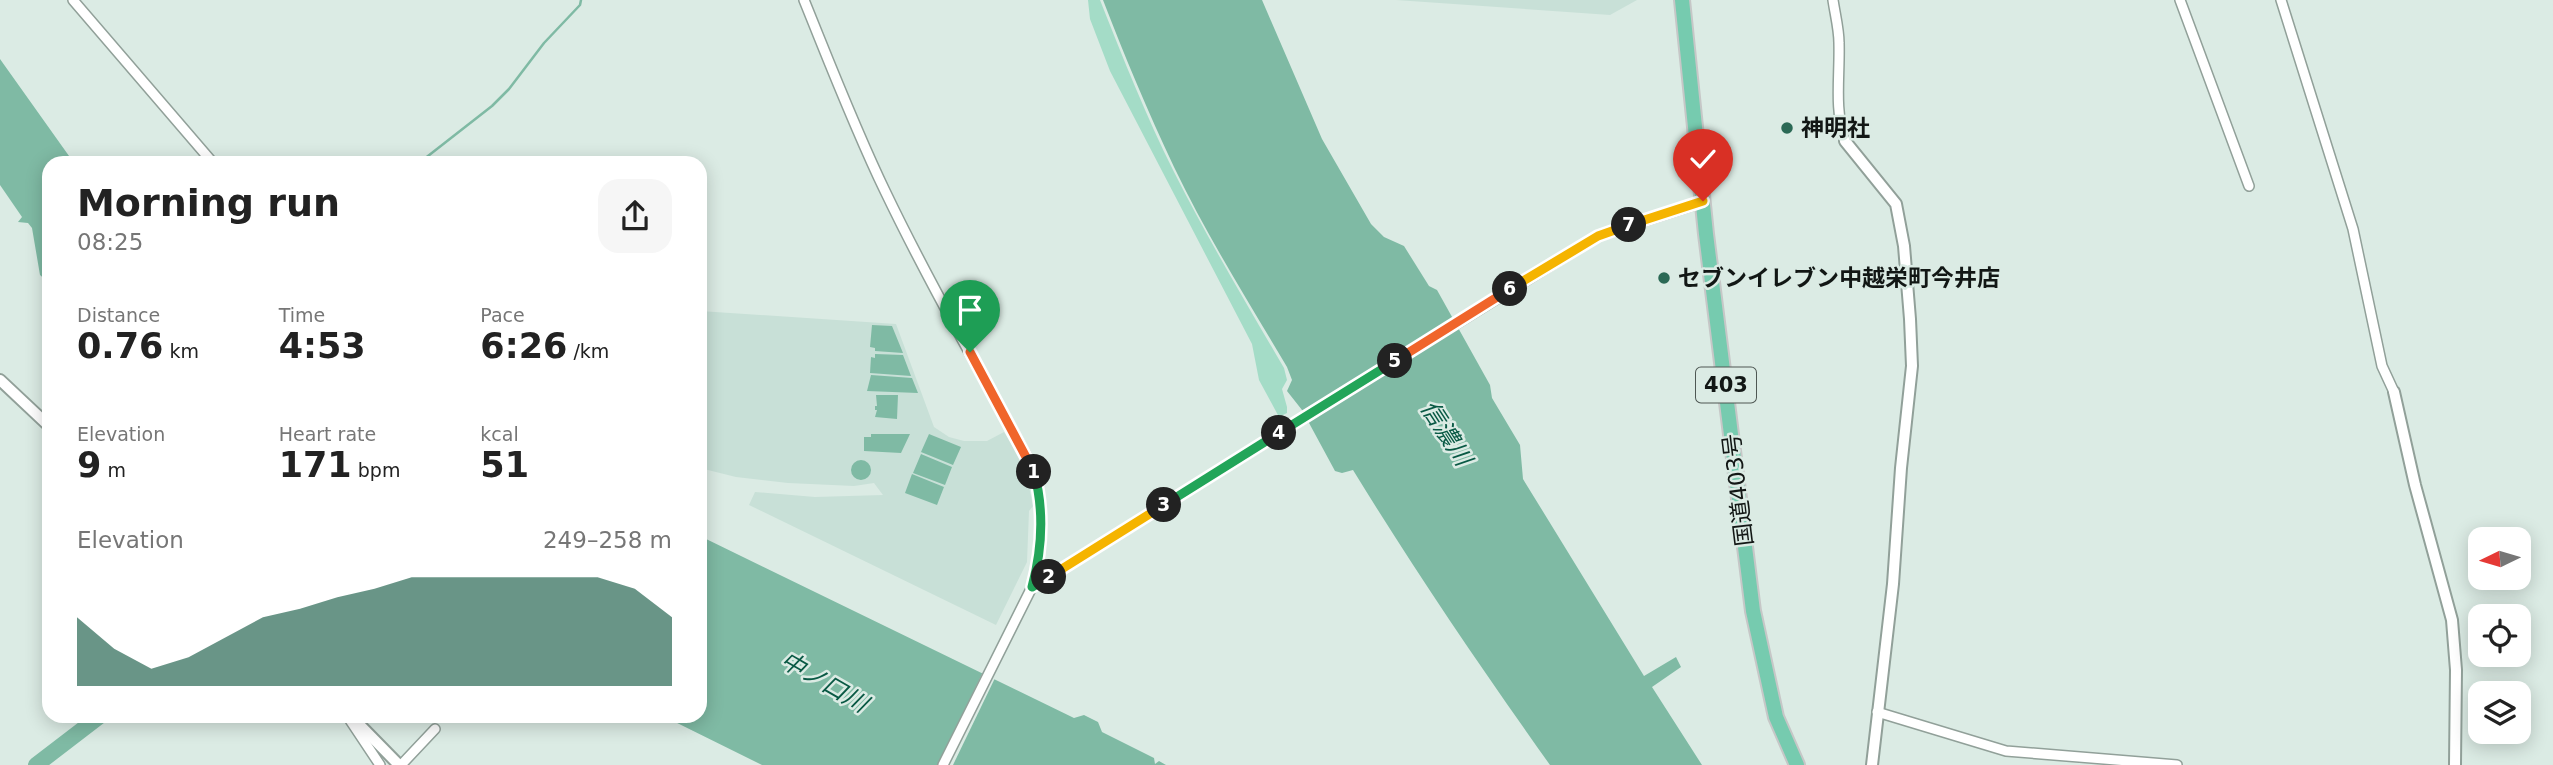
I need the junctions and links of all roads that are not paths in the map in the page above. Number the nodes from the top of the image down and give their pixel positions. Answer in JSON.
{"nodes":[{"id":1,"x":73,"y":0,"type":"edge"},
{"id":2,"x":804,"y":0,"type":"edge"},
{"id":3,"x":1682,"y":0,"type":"edge"},
{"id":4,"x":1833,"y":0,"type":"edge"},
{"id":5,"x":2180,"y":0,"type":"edge"},
{"id":6,"x":2281,"y":0,"type":"edge"},
{"id":7,"x":1845,"y":141,"type":"joint"},
{"id":8,"x":207,"y":156,"type":"edge"},
{"id":9,"x":2249,"y":186,"type":"dead end"},
{"id":10,"x":1703,"y":201,"type":"junction"},
{"id":11,"x":0,"y":380,"type":"edge"},
{"id":12,"x":2395,"y":392,"type":"joint"},
{"id":13,"x":42,"y":419,"type":"edge"},
{"id":14,"x":1032,"y":587,"type":"junction"},
{"id":15,"x":1877,"y":712,"type":"junction"},
{"id":16,"x":353,"y":723,"type":"edge"},
{"id":17,"x":356,"y":723,"type":"edge"},
{"id":18,"x":435,"y":729,"type":"dead end"},
{"id":19,"x":380,"y":765,"type":"edge"},
{"id":20,"x":400,"y":765,"type":"edge"},
{"id":21,"x":943,"y":765,"type":"edge"},
{"id":22,"x":1797,"y":765,"type":"edge"},
{"id":23,"x":1872,"y":765,"type":"edge"},
{"id":24,"x":2177,"y":765,"type":"edge"},
{"id":25,"x":2455,"y":765,"type":"edge"}],
"edges":[{"from":1,"to":8,"type":"street"},
{"from":2,"to":14,"type":"street"},
{"from":3,"to":10,"type":"highway","name":"国道403号","number":"403"},
{"from":4,"to":7,"type":"street"},
{"from":5,"to":9,"type":"street"},
{"from":6,"to":12,"type":"street"},
{"from":7,"to":15,"type":"street"},
{"from":10,"to":14,"type":"street"},
{"from":10,"to":22,"type":"highway","name":"国道403号","number":"403"},
{"from":11,"to":13,"type":"street"},
{"from":12,"to":25,"type":"street"},
{"from":14,"to":21,"type":"street"},
{"from":15,"to":23,"type":"street"},
{"from":15,"to":24,"type":"street"},
{"from":16,"to":19,"type":"street"},
{"from":17,"to":20,"type":"street"},
{"from":18,"to":20,"type":"street"}]}
